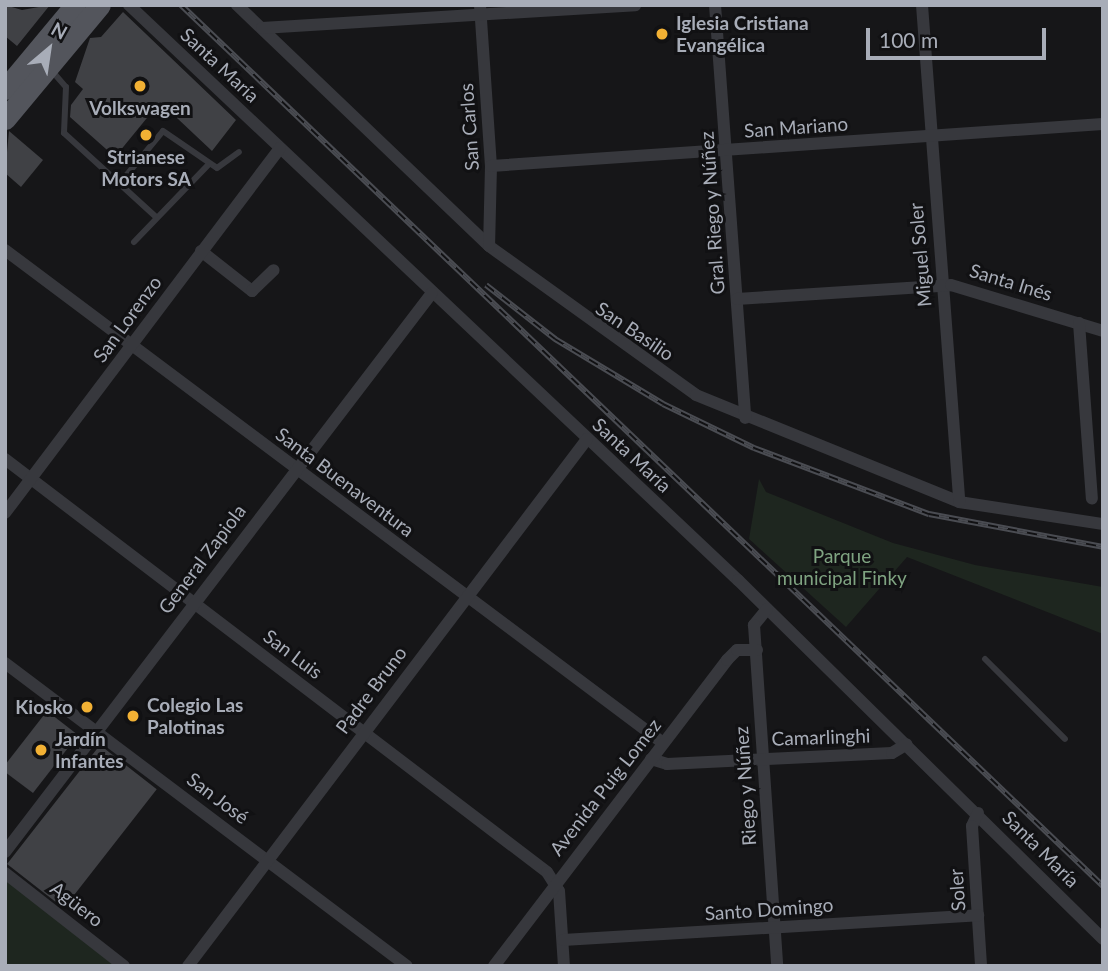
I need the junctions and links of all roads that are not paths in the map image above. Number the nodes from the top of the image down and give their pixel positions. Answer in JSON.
{"nodes":[{"id":1,"x":75,"y":5,"type":"edge"},
{"id":2,"x":100,"y":5,"type":"edge"},
{"id":3,"x":129,"y":5,"type":"edge"},
{"id":4,"x":237,"y":5,"type":"edge"},
{"id":5,"x":635,"y":5,"type":"edge"},
{"id":6,"x":715,"y":5,"type":"edge"},
{"id":7,"x":922,"y":5,"type":"edge"},
{"id":8,"x":480,"y":10,"type":"edge"},
{"id":9,"x":262,"y":28,"type":"junction"},
{"id":10,"x":47,"y":67,"type":"junction"},
{"id":11,"x":5,"y":89,"type":"edge"},
{"id":12,"x":5,"y":119,"type":"edge"},
{"id":13,"x":1103,"y":124,"type":"edge"},
{"id":14,"x":930,"y":137,"type":"junction"},
{"id":15,"x":280,"y":148,"type":"junction"},
{"id":16,"x":239,"y":152,"type":"dead end"},
{"id":17,"x":727,"y":152,"type":"junction"},
{"id":18,"x":209,"y":164,"type":"junction"},
{"id":19,"x":491,"y":166,"type":"junction"},
{"id":20,"x":120,"y":183,"type":"junction"},
{"id":21,"x":156,"y":217,"type":"junction"},
{"id":22,"x":134,"y":242,"type":"dead end"},
{"id":23,"x":489,"y":246,"type":"junction"},
{"id":24,"x":5,"y":250,"type":"edge"},
{"id":25,"x":201,"y":251,"type":"junction"},
{"id":26,"x":274,"y":270,"type":"dead end"},
{"id":27,"x":942,"y":285,"type":"junction"},
{"id":28,"x":432,"y":293,"type":"junction"},
{"id":29,"x":737,"y":299,"type":"junction"},
{"id":30,"x":1079,"y":323,"type":"junction"},
{"id":31,"x":1103,"y":331,"type":"edge"},
{"id":32,"x":132,"y":345,"type":"junction"},
{"id":33,"x":745,"y":418,"type":"junction"},
{"id":34,"x":587,"y":439,"type":"junction"},
{"id":35,"x":5,"y":460,"type":"edge"},
{"id":36,"x":294,"y":469,"type":"junction"},
{"id":37,"x":32,"y":479,"type":"junction"},
{"id":38,"x":1092,"y":499,"type":"dead end"},
{"id":39,"x":959,"y":502,"type":"junction"},
{"id":40,"x":5,"y":513,"type":"edge"},
{"id":41,"x":1103,"y":524,"type":"edge"},
{"id":42,"x":467,"y":597,"type":"junction"},
{"id":43,"x":193,"y":603,"type":"junction"},
{"id":44,"x":767,"y":609,"type":"junction"},
{"id":45,"x":757,"y":650,"type":"junction"},
{"id":46,"x":985,"y":659,"type":"dead end"},
{"id":47,"x":5,"y":663,"type":"edge"},
{"id":48,"x":364,"y":731,"type":"junction"},
{"id":49,"x":97,"y":732,"type":"junction"},
{"id":50,"x":1065,"y":739,"type":"dead end"},
{"id":51,"x":663,"y":743,"type":"junction"},
{"id":52,"x":907,"y":744,"type":"junction"},
{"id":53,"x":762,"y":758,"type":"junction"},
{"id":54,"x":651,"y":759,"type":"junction"},
{"id":55,"x":978,"y":813,"type":"junction"},
{"id":56,"x":5,"y":852,"type":"edge"},
{"id":57,"x":268,"y":859,"type":"junction"},
{"id":58,"x":5,"y":873,"type":"edge"},
{"id":59,"x":556,"y":882,"type":"junction"},
{"id":60,"x":978,"y":915,"type":"junction"},
{"id":61,"x":775,"y":929,"type":"junction"},
{"id":62,"x":1103,"y":939,"type":"edge"},
{"id":63,"x":563,"y":940,"type":"junction"},
{"id":64,"x":124,"y":966,"type":"edge"},
{"id":65,"x":188,"y":966,"type":"edge"},
{"id":66,"x":407,"y":966,"type":"edge"},
{"id":67,"x":494,"y":966,"type":"edge"},
{"id":68,"x":564,"y":966,"type":"edge"},
{"id":69,"x":777,"y":966,"type":"edge"},
{"id":70,"x":981,"y":966,"type":"edge"}],
"edges":[{"from":1,"to":11,"type":"main road"},
{"from":2,"to":10,"type":"main road"},
{"from":3,"to":15,"type":"street","name":"Santa María"},
{"from":4,"to":9,"type":"street","name":"San Basilio"},
{"from":5,"to":8,"type":"street"},
{"from":6,"to":17,"type":"street","name":"Gral. Riego y Núñez"},
{"from":7,"to":14,"type":"street","name":"Miguel Soler"},
{"from":8,"to":9,"type":"street"},
{"from":8,"to":19,"type":"street","name":"San Carlos"},
{"from":9,"to":23,"type":"street","name":"San Basilio"},
{"from":10,"to":12,"type":"main road"},
{"from":10,"to":20,"type":"lane"},
{"from":13,"to":14,"type":"street","name":"San Mariano"},
{"from":14,"to":17,"type":"street","name":"San Mariano"},
{"from":14,"to":27,"type":"street","name":"Miguel Soler"},
{"from":15,"to":25,"type":"street","name":"San Lorenzo"},
{"from":15,"to":28,"type":"street","name":"Santa María"},
{"from":16,"to":18,"type":"lane"},
{"from":17,"to":19,"type":"street","name":"San Mariano"},
{"from":17,"to":29,"type":"street","name":"Gral. Riego y Núñez"},
{"from":18,"to":20,"type":"lane"},
{"from":18,"to":21,"type":"lane"},
{"from":19,"to":23,"type":"street","name":"San Carlos"},
{"from":20,"to":21,"type":"lane"},
{"from":21,"to":22,"type":"lane"},
{"from":23,"to":33,"type":"street","name":"San Basilio"},
{"from":24,"to":32,"type":"street","name":"Santa Buenaventura"},
{"from":25,"to":26,"type":"street"},
{"from":25,"to":32,"type":"street","name":"San Lorenzo"},
{"from":27,"to":29,"type":"street","name":"Santa Inés"},
{"from":27,"to":30,"type":"street","name":"Santa Inés"},
{"from":27,"to":39,"type":"street","name":"Miguel Soler"},
{"from":28,"to":34,"type":"street","name":"Santa María"},
{"from":28,"to":36,"type":"street","name":"General Zapiola"},
{"from":29,"to":33,"type":"street","name":"Gral. Riego y Núñez"},
{"from":30,"to":31,"type":"street","name":"Santa Inés"},
{"from":30,"to":38,"type":"street"},
{"from":32,"to":36,"type":"street","name":"Santa Buenaventura"},
{"from":32,"to":37,"type":"street","name":"San Lorenzo"},
{"from":33,"to":39,"type":"street","name":"San Basilio"},
{"from":34,"to":42,"type":"street","name":"Padre Bruno"},
{"from":34,"to":44,"type":"street","name":"Santa María"},
{"from":35,"to":37,"type":"street","name":"San Luis"},
{"from":36,"to":42,"type":"street","name":"Santa Buenaventura"},
{"from":36,"to":43,"type":"street","name":"General Zapiola"},
{"from":37,"to":40,"type":"street","name":"San Lorenzo"},
{"from":37,"to":43,"type":"street","name":"San Luis"},
{"from":39,"to":41,"type":"street","name":"San Basilio"},
{"from":42,"to":48,"type":"street","name":"Padre Bruno"},
{"from":42,"to":51,"type":"street","name":"Santa Buenaventura"},
{"from":43,"to":48,"type":"street","name":"San Luis"},
{"from":43,"to":49,"type":"street","name":"General Zapiola"},
{"from":44,"to":45,"type":"street","name":"Riego y Núñez"},
{"from":44,"to":52,"type":"street","name":"Santa María"},
{"from":45,"to":51,"type":"street","name":"Avenida Puig Lomez"},
{"from":45,"to":53,"type":"street","name":"Riego y Núñez"},
{"from":46,"to":50,"type":"lane"},
{"from":47,"to":49,"type":"street","name":"San José"},
{"from":48,"to":57,"type":"street","name":"Padre Bruno"},
{"from":48,"to":59,"type":"street","name":"San Luis"},
{"from":49,"to":56,"type":"street","name":"General Zapiola"},
{"from":49,"to":57,"type":"street","name":"San José"},
{"from":51,"to":54,"type":"street","name":"Avenida Puig Lomez"},
{"from":52,"to":53,"type":"street","name":"Camarlinghi"},
{"from":52,"to":55,"type":"street","name":"Santa María"},
{"from":53,"to":54,"type":"street","name":"Camarlinghi"},
{"from":53,"to":61,"type":"street","name":"Riego y Núñez"},
{"from":54,"to":59,"type":"street","name":"Avenida Puig Lomez"},
{"from":55,"to":60,"type":"street","name":"Soler"},
{"from":55,"to":62,"type":"street","name":"Santa María"},
{"from":57,"to":65,"type":"street","name":"Padre Bruno"},
{"from":57,"to":66,"type":"street","name":"San José"},
{"from":58,"to":64,"type":"street","name":"Agüero"},
{"from":59,"to":63,"type":"street"},
{"from":59,"to":67,"type":"street","name":"Avenida Puig Lomez"},
{"from":60,"to":61,"type":"street","name":"Santo Domingo"},
{"from":60,"to":70,"type":"street","name":"Soler"},
{"from":61,"to":63,"type":"street","name":"Santo Domingo"},
{"from":61,"to":69,"type":"street","name":"Riego y Núñez"},
{"from":63,"to":68,"type":"street"}]}
